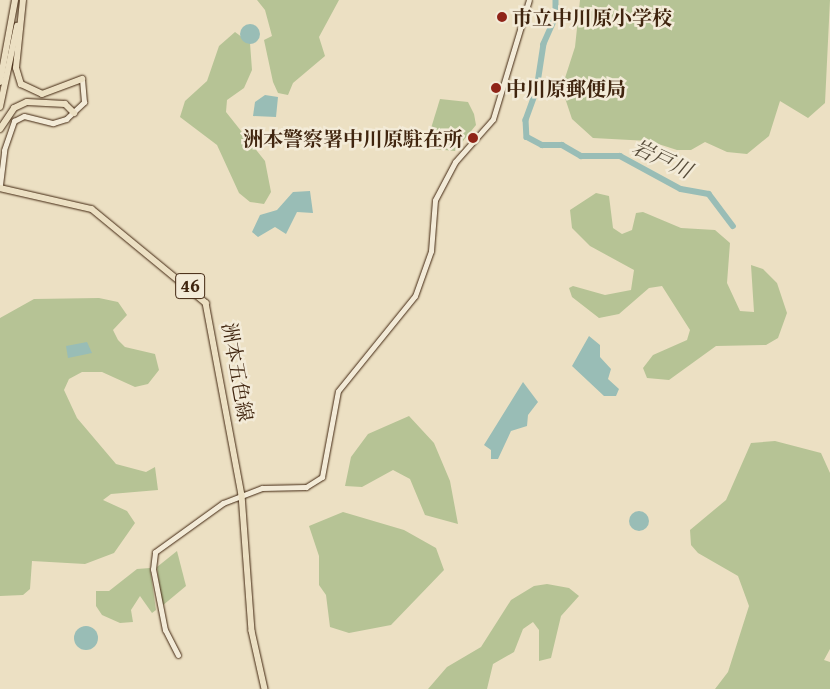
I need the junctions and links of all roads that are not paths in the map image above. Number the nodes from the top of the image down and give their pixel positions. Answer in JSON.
{"nodes":[{"id":1,"x":15,"y":0,"type":"edge"},
{"id":2,"x":22,"y":0,"type":"edge"},
{"id":3,"x":529,"y":0,"type":"edge"},
{"id":4,"x":14,"y":10,"type":"junction"},
{"id":5,"x":0,"y":72,"type":"edge"},
{"id":6,"x":82,"y":79,"type":"joint"},
{"id":7,"x":0,"y":82,"type":"edge"},
{"id":8,"x":0,"y":107,"type":"edge"},
{"id":9,"x":74,"y":113,"type":"junction"},
{"id":10,"x":0,"y":129,"type":"edge"},
{"id":11,"x":0,"y":186,"type":"edge"},
{"id":12,"x":242,"y":495,"type":"junction"},
{"id":13,"x":178,"y":655,"type":"dead end"},
{"id":14,"x":265,"y":689,"type":"edge"}],
"edges":[{"from":1,"to":4,"type":"highway"},
{"from":2,"to":6,"type":"highway"},
{"from":2,"to":8,"type":"highway"},
{"from":3,"to":12,"type":"main road"},
{"from":4,"to":5,"type":"highway"},
{"from":4,"to":7,"type":"highway"},
{"from":6,"to":9,"type":"main road"},
{"from":9,"to":10,"type":"highway"},
{"from":9,"to":11,"type":"main road"},
{"from":11,"to":12,"type":"main road","name":"洲本五色線","number":"46"},
{"from":12,"to":13,"type":"main road"},
{"from":12,"to":14,"type":"main road","name":"洲本五色線","number":"46"}]}
